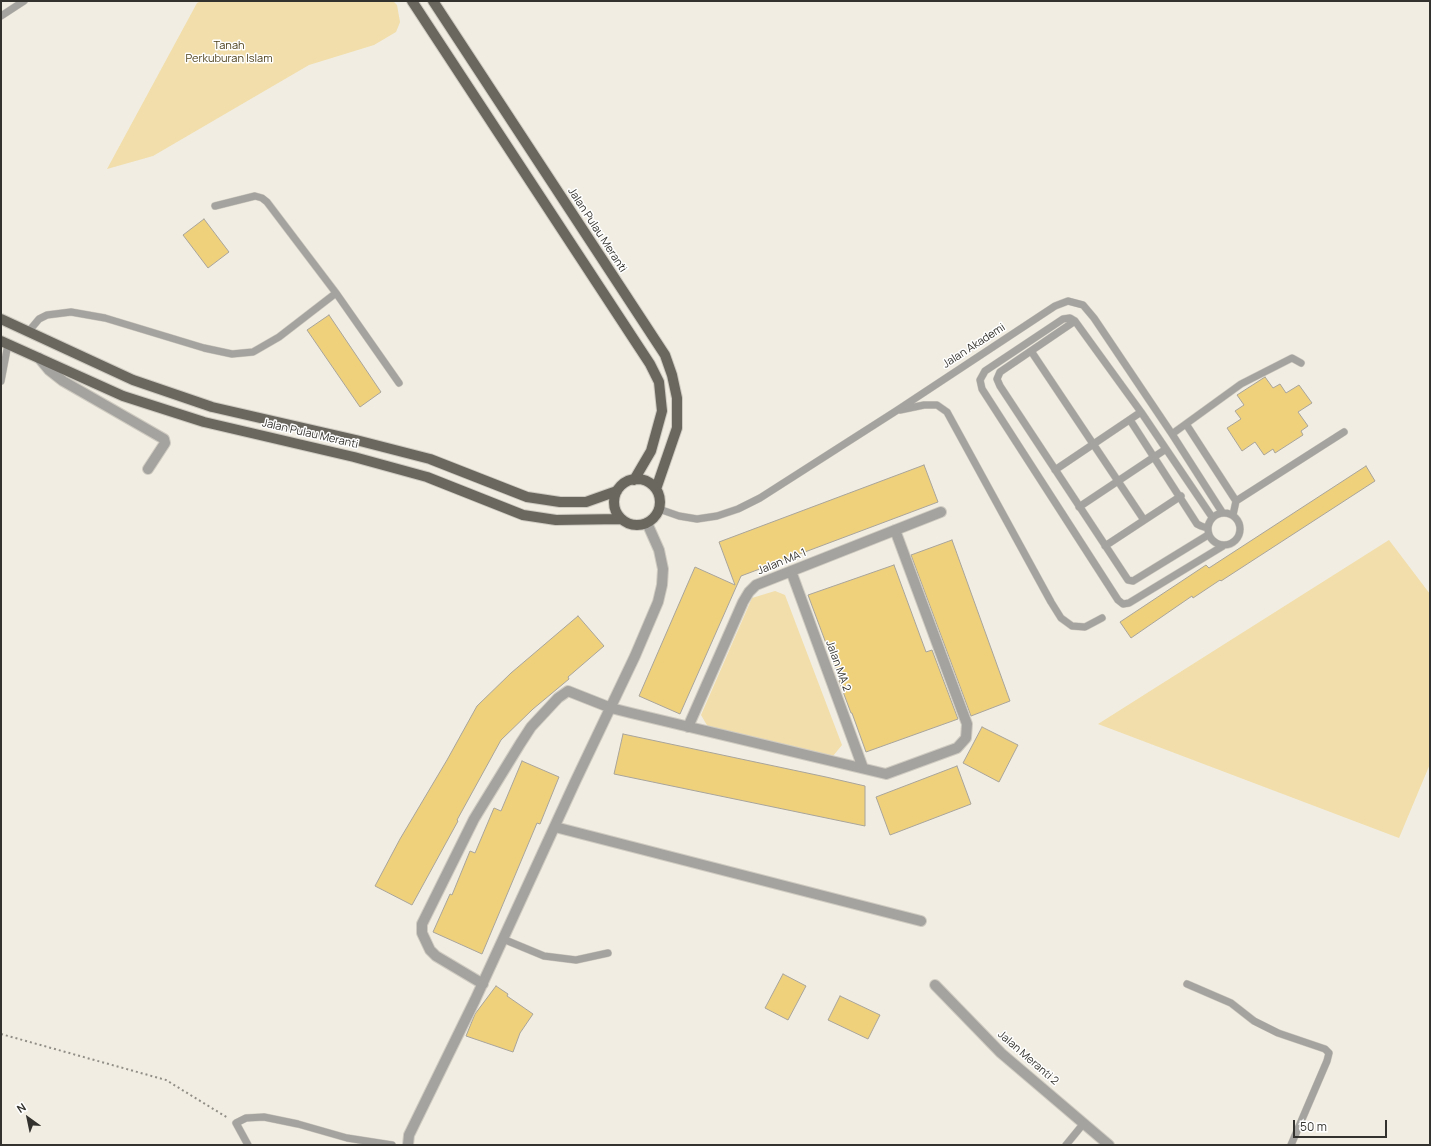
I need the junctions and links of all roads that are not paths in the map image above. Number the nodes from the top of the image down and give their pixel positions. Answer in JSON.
{"nodes":[{"id":1,"x":24,"y":1,"type":"edge"},
{"id":2,"x":412,"y":1,"type":"edge"},
{"id":3,"x":433,"y":1,"type":"edge"},
{"id":4,"x":1,"y":16,"type":"edge"},
{"id":5,"x":215,"y":206,"type":"dead end"},
{"id":6,"x":336,"y":294,"type":"junction"},
{"id":7,"x":1,"y":319,"type":"edge"},
{"id":8,"x":1075,"y":321,"type":"junction"},
{"id":9,"x":29,"y":331,"type":"junction"},
{"id":10,"x":5,"y":343,"type":"edge"},
{"id":11,"x":1031,"y":351,"type":"junction"},
{"id":12,"x":39,"y":358,"type":"junction"},
{"id":13,"x":1301,"y":363,"type":"dead end"},
{"id":14,"x":1,"y":381,"type":"edge"},
{"id":15,"x":399,"y":383,"type":"dead end"},
{"id":16,"x":896,"y":411,"type":"junction"},
{"id":17,"x":1141,"y":412,"type":"junction"},
{"id":18,"x":1130,"y":420,"type":"junction"},
{"id":19,"x":1186,"y":424,"type":"junction"},
{"id":20,"x":1344,"y":432,"type":"dead end"},
{"id":21,"x":1172,"y":434,"type":"junction"},
{"id":22,"x":1093,"y":444,"type":"junction"},
{"id":23,"x":1166,"y":450,"type":"junction"},
{"id":24,"x":1155,"y":457,"type":"junction"},
{"id":25,"x":148,"y":469,"type":"dead end"},
{"id":26,"x":1055,"y":470,"type":"junction"},
{"id":27,"x":634,"y":480,"type":"junction"},
{"id":28,"x":1118,"y":481,"type":"junction"},
{"id":29,"x":656,"y":489,"type":"junction"},
{"id":30,"x":617,"y":491,"type":"junction"},
{"id":31,"x":1181,"y":496,"type":"junction"},
{"id":32,"x":1236,"y":500,"type":"junction"},
{"id":33,"x":1079,"y":507,"type":"junction"},
{"id":34,"x":659,"y":509,"type":"junction"},
{"id":35,"x":941,"y":512,"type":"dead end"},
{"id":36,"x":1222,"y":512,"type":"junction"},
{"id":37,"x":1233,"y":515,"type":"junction"},
{"id":38,"x":1212,"y":517,"type":"junction"},
{"id":39,"x":621,"y":519,"type":"junction"},
{"id":40,"x":1144,"y":520,"type":"junction"},
{"id":41,"x":647,"y":523,"type":"junction"},
{"id":42,"x":895,"y":530,"type":"junction"},
{"id":43,"x":1208,"y":531,"type":"junction"},
{"id":44,"x":1105,"y":546,"type":"junction"},
{"id":45,"x":1222,"y":546,"type":"junction"},
{"id":46,"x":791,"y":571,"type":"junction"},
{"id":47,"x":1102,"y":618,"type":"dead end"},
{"id":48,"x":611,"y":708,"type":"junction"},
{"id":49,"x":688,"y":727,"type":"junction"},
{"id":50,"x":863,"y":768,"type":"junction"},
{"id":51,"x":555,"y":827,"type":"junction"},
{"id":52,"x":921,"y":921,"type":"dead end"},
{"id":53,"x":503,"y":939,"type":"junction"},
{"id":54,"x":608,"y":953,"type":"dead end"},
{"id":55,"x":483,"y":984,"type":"junction"},
{"id":56,"x":1187,"y":984,"type":"dead end"},
{"id":57,"x":934,"y":985,"type":"dead end"},
{"id":58,"x":1084,"y":1123,"type":"junction"},
{"id":59,"x":248,"y":1145,"type":"edge"},
{"id":60,"x":392,"y":1145,"type":"edge"},
{"id":61,"x":408,"y":1145,"type":"edge"},
{"id":62,"x":1066,"y":1145,"type":"edge"},
{"id":63,"x":1109,"y":1145,"type":"edge"},
{"id":64,"x":1291,"y":1145,"type":"edge"}],
"edges":[{"from":1,"to":4,"type":"lane"},
{"from":2,"to":27,"type":"main road"},
{"from":3,"to":29,"type":"main road","name":"Jalan Pulau Meranti"},
{"from":5,"to":6,"type":"lane"},
{"from":6,"to":9,"type":"lane"},
{"from":6,"to":15,"type":"lane"},
{"from":7,"to":9,"type":"main road","name":"Jalan Pulau Meranti"},
{"from":8,"to":11,"type":"lane"},
{"from":8,"to":17,"type":"lane"},
{"from":8,"to":45,"type":"lane"},
{"from":9,"to":30,"type":"main road","name":"Jalan Pulau Meranti"},
{"from":10,"to":12,"type":"main road","name":"Jalan Pulau Meranti"},
{"from":10,"to":14,"type":"lane"},
{"from":11,"to":22,"type":"lane"},
{"from":11,"to":26,"type":"lane"},
{"from":12,"to":25,"type":"street"},
{"from":12,"to":39,"type":"main road","name":"Jalan Pulau Meranti"},
{"from":13,"to":19,"type":"lane"},
{"from":16,"to":21,"type":"lane","name":"Jalan Akademi"},
{"from":16,"to":34,"type":"lane","name":"Jalan Akademi"},
{"from":16,"to":47,"type":"lane"},
{"from":17,"to":18,"type":"lane"},
{"from":17,"to":23,"type":"lane"},
{"from":18,"to":22,"type":"lane"},
{"from":18,"to":24,"type":"lane"},
{"from":19,"to":21,"type":"lane"},
{"from":19,"to":32,"type":"lane"},
{"from":20,"to":32,"type":"lane"},
{"from":21,"to":36,"type":"lane","name":"Jalan Akademi"},
{"from":22,"to":26,"type":"lane"},
{"from":22,"to":28,"type":"lane"},
{"from":23,"to":24,"type":"lane"},
{"from":23,"to":38,"type":"lane"},
{"from":24,"to":28,"type":"lane"},
{"from":24,"to":31,"type":"lane"},
{"from":26,"to":33,"type":"lane"},
{"from":27,"to":29,"type":"main road"},
{"from":27,"to":30,"type":"main road"},
{"from":28,"to":33,"type":"lane"},
{"from":28,"to":40,"type":"lane"},
{"from":29,"to":34,"type":"main road"},
{"from":30,"to":39,"type":"main road"},
{"from":31,"to":40,"type":"lane"},
{"from":31,"to":43,"type":"lane"},
{"from":32,"to":37,"type":"lane"},
{"from":33,"to":44,"type":"lane"},
{"from":34,"to":41,"type":"main road"},
{"from":35,"to":42,"type":"street","name":"Jalan MA 1"},
{"from":36,"to":37,"type":"lane"},
{"from":36,"to":38,"type":"lane"},
{"from":37,"to":45,"type":"lane"},
{"from":38,"to":43,"type":"lane"},
{"from":39,"to":41,"type":"main road"},
{"from":40,"to":44,"type":"lane"},
{"from":41,"to":48,"type":"street"},
{"from":42,"to":46,"type":"street","name":"Jalan MA 1"},
{"from":42,"to":50,"type":"street"},
{"from":43,"to":44,"type":"lane"},
{"from":43,"to":45,"type":"lane"},
{"from":46,"to":49,"type":"street","name":"Jalan MA 1"},
{"from":46,"to":50,"type":"street","name":"Jalan MA 2"},
{"from":48,"to":49,"type":"street"},
{"from":48,"to":51,"type":"street"},
{"from":48,"to":55,"type":"street"},
{"from":49,"to":50,"type":"street"},
{"from":51,"to":52,"type":"street"},
{"from":51,"to":53,"type":"street"},
{"from":53,"to":54,"type":"lane"},
{"from":53,"to":55,"type":"street"},
{"from":55,"to":61,"type":"street"},
{"from":56,"to":64,"type":"lane"},
{"from":57,"to":58,"type":"street","name":"Jalan Meranti 2"},
{"from":58,"to":62,"type":"lane"},
{"from":58,"to":63,"type":"street","name":"Jalan Meranti 2"},
{"from":59,"to":60,"type":"lane"}]}
